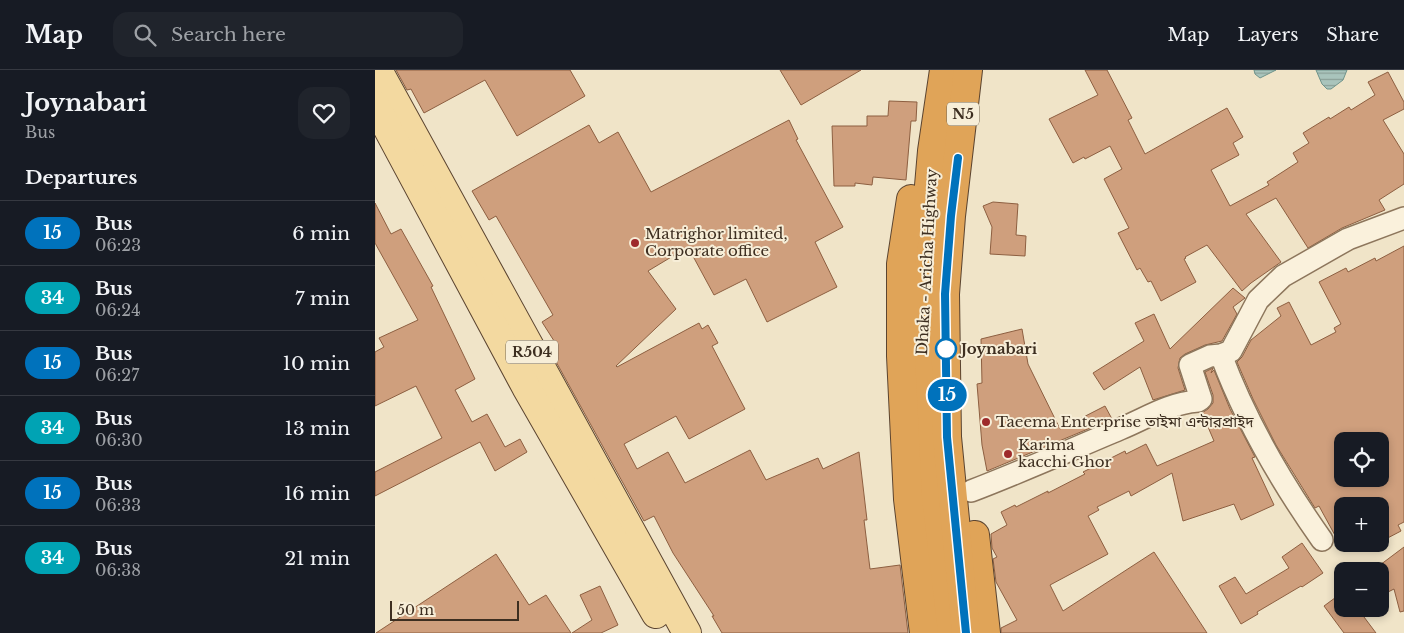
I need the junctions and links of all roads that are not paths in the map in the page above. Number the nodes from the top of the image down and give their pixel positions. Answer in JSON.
{"nodes":[{"id":1,"x":379,"y":70,"type":"edge"},
{"id":2,"x":945,"y":70,"type":"edge"},
{"id":3,"x":968,"y":70,"type":"edge"},
{"id":4,"x":375,"y":105,"type":"edge"},
{"id":5,"x":932,"y":151,"type":"junction"},
{"id":6,"x":958,"y":158,"type":"junction"},
{"id":7,"x":1404,"y":218,"type":"edge"},
{"id":8,"x":1226,"y":353,"type":"junction"},
{"id":9,"x":971,"y":490,"type":"junction"},
{"id":10,"x":1322,"y":540,"type":"dead end"},
{"id":11,"x":666,"y":633,"type":"edge"},
{"id":12,"x":687,"y":633,"type":"edge"},
{"id":13,"x":924,"y":633,"type":"edge"},
{"id":14,"x":946,"y":633,"type":"edge"},
{"id":15,"x":966,"y":633,"type":"edge"},
{"id":16,"x":986,"y":633,"type":"edge"}],
"edges":[{"from":1,"to":12,"type":"main road","number":"R504"},
{"from":2,"to":5,"type":"highway","name":"Dhaka - Aricha Highway","number":"N5"},
{"from":3,"to":6,"type":"highway","name":"Dhaka - Aricha Highway","number":"N5"},
{"from":4,"to":11,"type":"main road","number":"R504"},
{"from":5,"to":13,"type":"highway"},
{"from":5,"to":14,"type":"highway","name":"Dhaka - Aricha Highway","number":"N5"},
{"from":6,"to":9,"type":"highway"},
{"from":6,"to":15,"type":"highway","name":"Dhaka - Aricha Highway","number":"N5"},
{"from":7,"to":8,"type":"street"},
{"from":8,"to":9,"type":"street"},
{"from":8,"to":10,"type":"street"},
{"from":9,"to":16,"type":"highway"}]}
